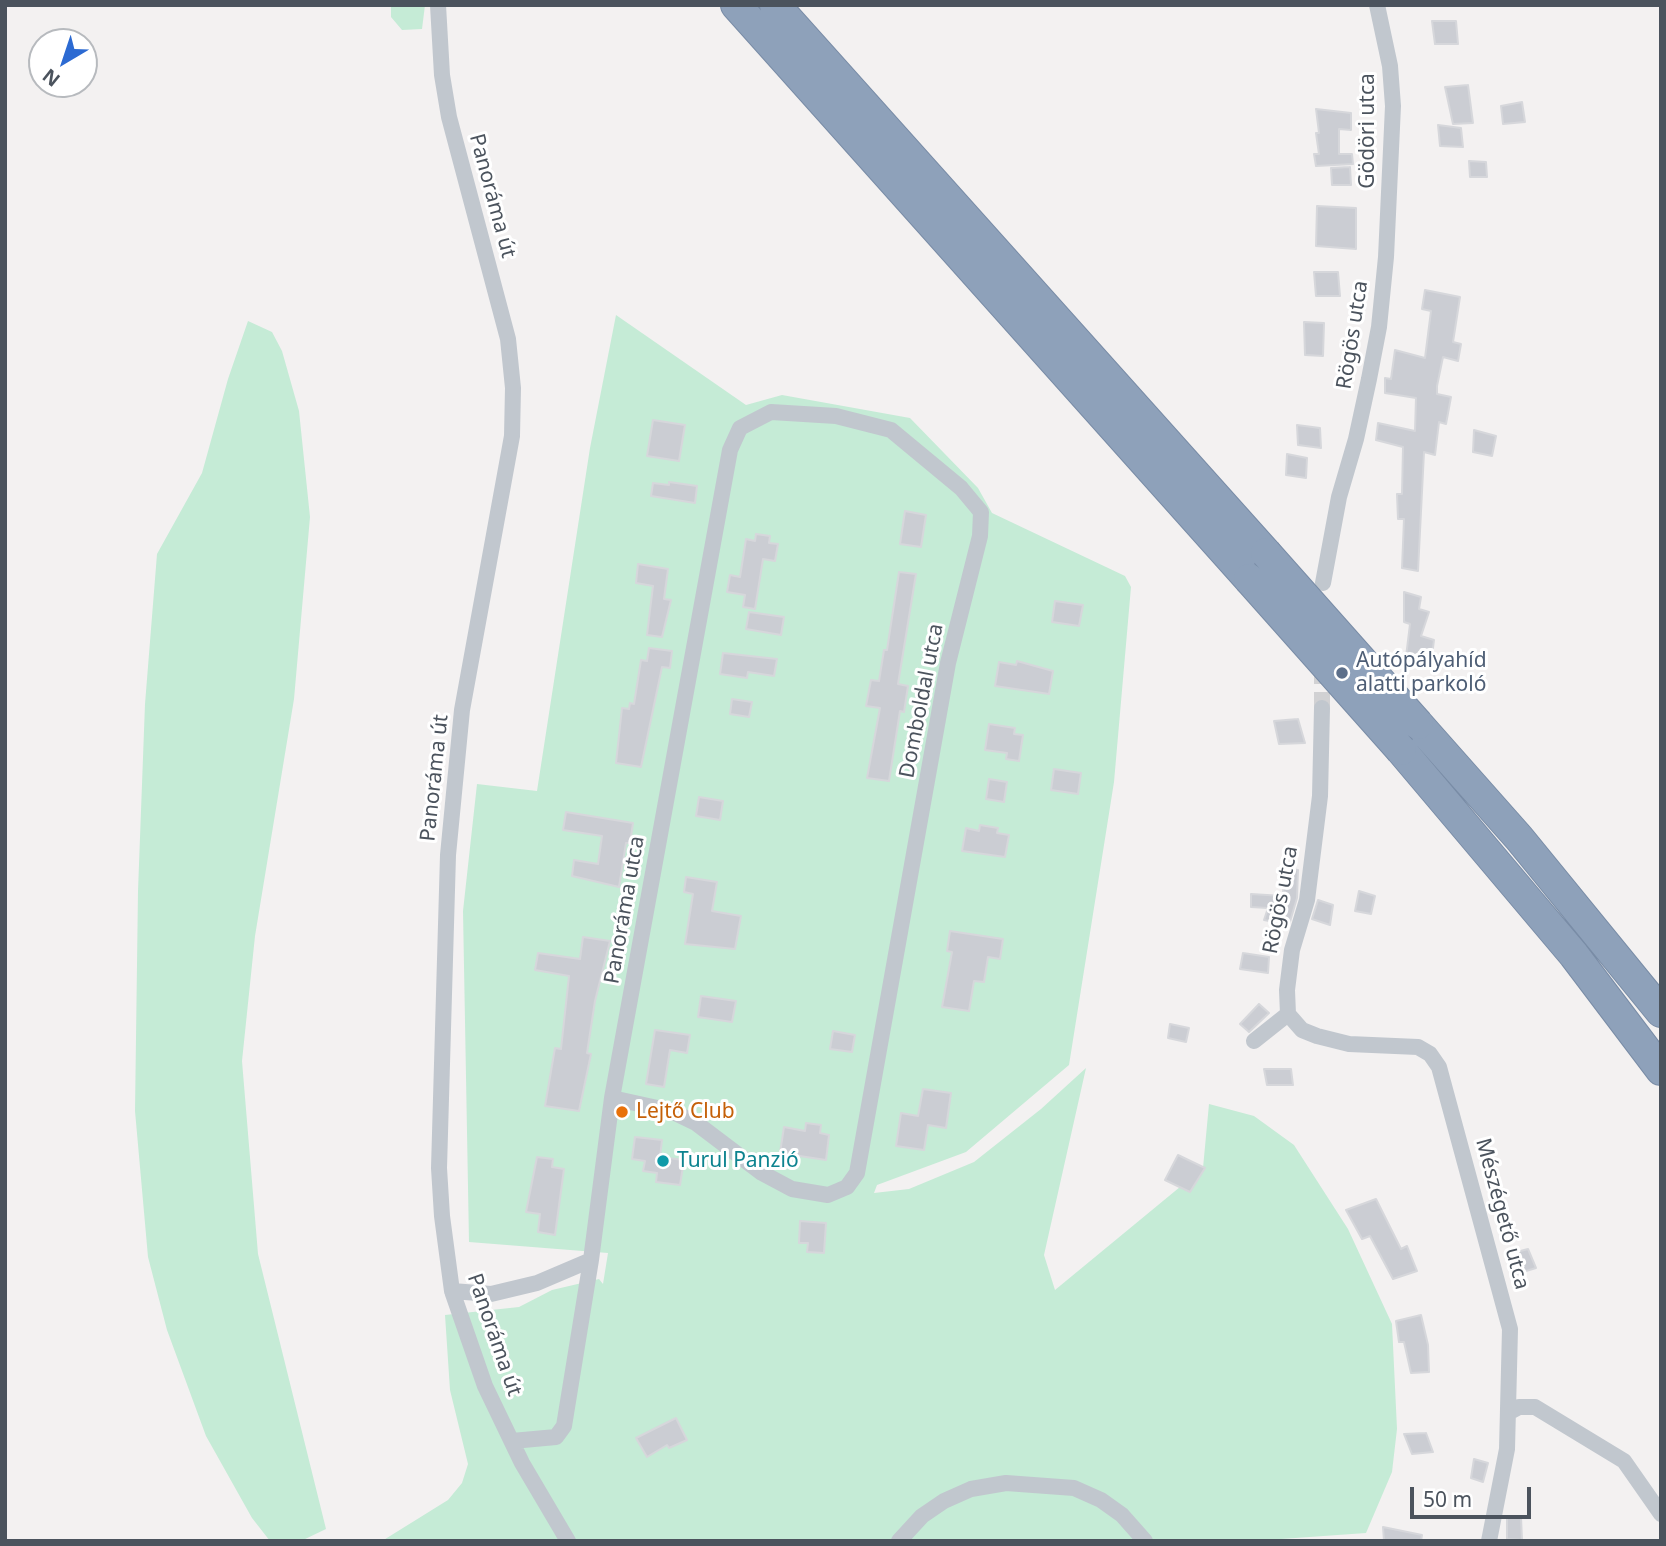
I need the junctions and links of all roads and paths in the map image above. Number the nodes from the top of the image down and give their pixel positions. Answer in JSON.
{"nodes":[{"id":1,"x":438,"y":5,"type":"edge"},
{"id":2,"x":736,"y":5,"type":"edge"},
{"id":3,"x":775,"y":5,"type":"edge"},
{"id":4,"x":1377,"y":5,"type":"edge"},
{"id":5,"x":1386,"y":257,"type":"joint"},
{"id":6,"x":740,"y":428,"type":"joint"},
{"id":7,"x":1323,"y":583,"type":"dead end"},
{"id":8,"x":1322,"y":708,"type":"tunnel mouth"},
{"id":9,"x":1661,"y":1012,"type":"edge"},
{"id":10,"x":1289,"y":1014,"type":"junction"},
{"id":11,"x":1254,"y":1041,"type":"dead end"},
{"id":12,"x":1661,"y":1070,"type":"edge"},
{"id":13,"x":612,"y":1098,"type":"junction"},
{"id":14,"x":591,"y":1260,"type":"junction"},
{"id":15,"x":452,"y":1291,"type":"junction"},
{"id":16,"x":1508,"y":1413,"type":"junction"},
{"id":17,"x":512,"y":1441,"type":"junction"},
{"id":18,"x":1661,"y":1514,"type":"edge"},
{"id":19,"x":568,"y":1541,"type":"edge"},
{"id":20,"x":899,"y":1541,"type":"edge"},
{"id":21,"x":1145,"y":1541,"type":"edge"},
{"id":22,"x":1489,"y":1541,"type":"edge"}],
"edges":[{"from":1,"to":15,"type":"street","name":"Panoráma út"},
{"from":2,"to":12,"type":"highway","bridge":true},
{"from":3,"to":9,"type":"highway","bridge":true},
{"from":4,"to":5,"type":"street","name":"Gödöri utca"},
{"from":5,"to":7,"type":"street","name":"Rögös utca"},
{"from":6,"to":13,"type":"street","name":"Panoráma utca"},
{"from":6,"to":13,"type":"street","name":"Domboldal utca"},
{"from":8,"to":10,"type":"street","name":"Rögös utca"},
{"from":10,"to":11,"type":"street"},
{"from":10,"to":16,"type":"street","name":"Mészégető utca"},
{"from":13,"to":14,"type":"street","name":"Panoráma utca"},
{"from":14,"to":15,"type":"street"},
{"from":14,"to":17,"type":"street","name":"Panoráma utca"},
{"from":15,"to":17,"type":"street","name":"Panoráma út"},
{"from":16,"to":18,"type":"street"},
{"from":16,"to":22,"type":"street","name":"Mészégető utca"},
{"from":17,"to":19,"type":"street","name":"Panoráma út"},
{"from":20,"to":21,"type":"street"}]}
